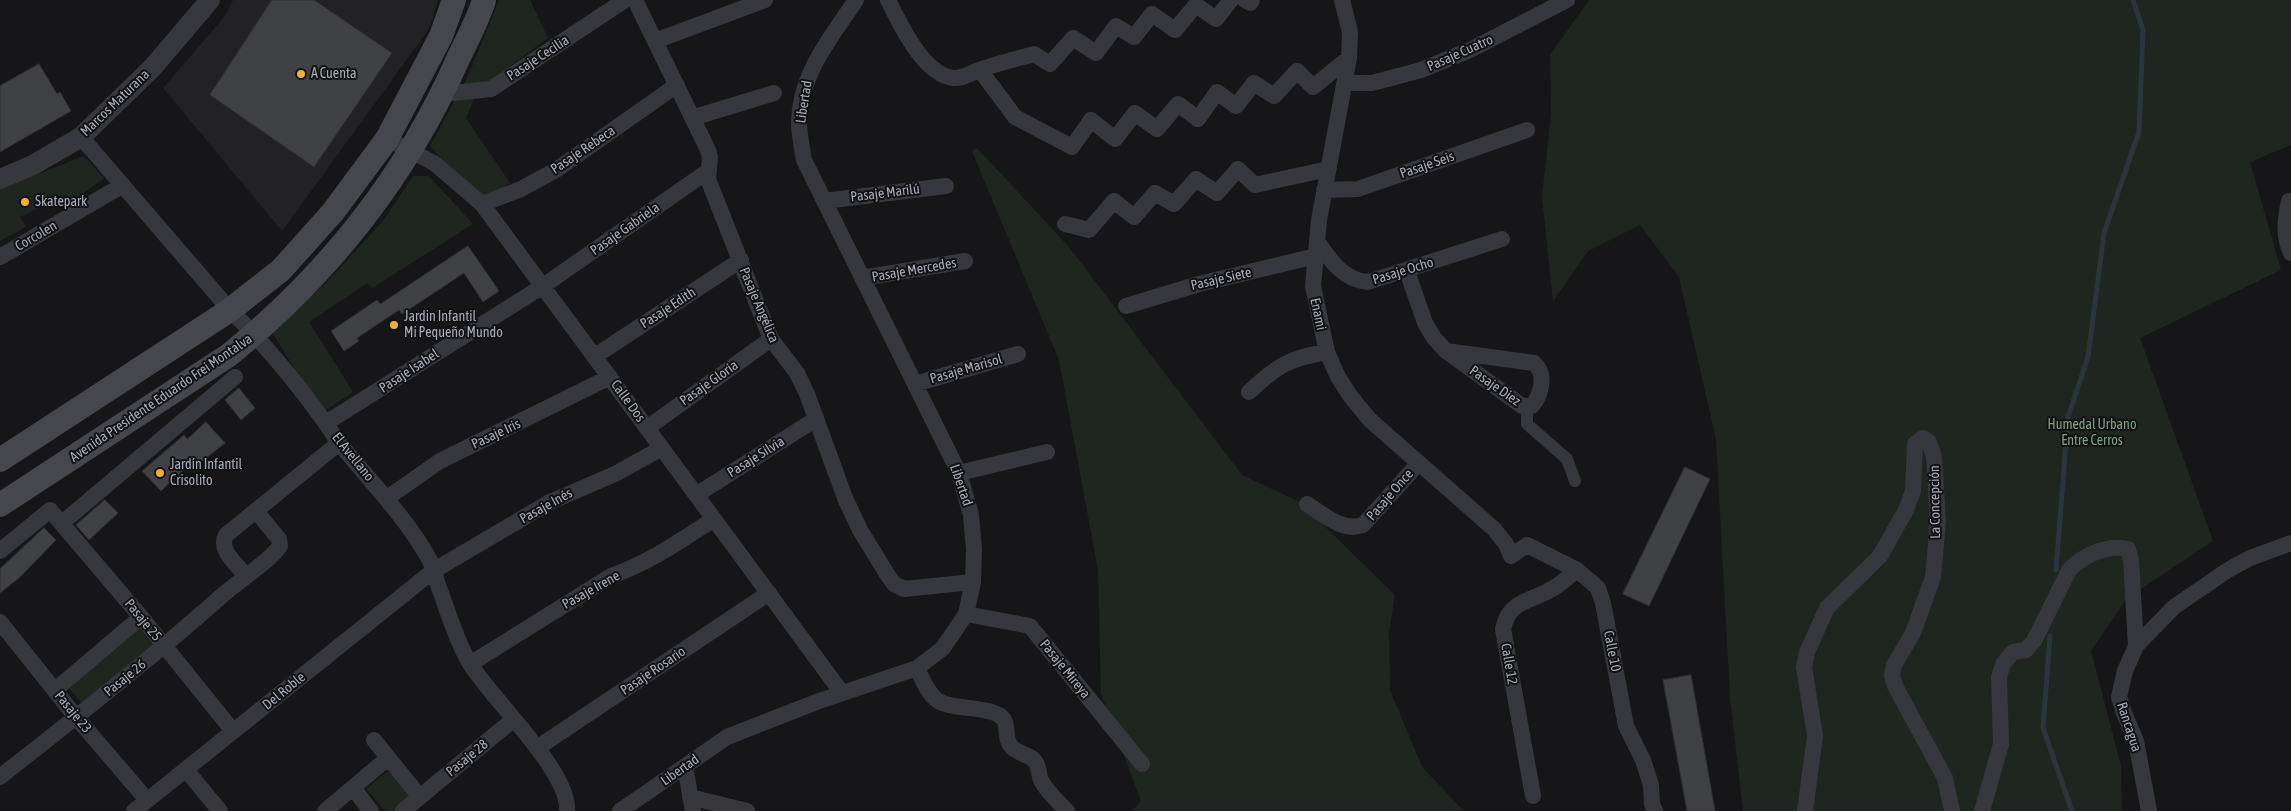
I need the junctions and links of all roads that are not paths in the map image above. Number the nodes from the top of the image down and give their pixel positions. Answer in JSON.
{"nodes":[{"id":1,"x":210,"y":0,"type":"edge"},
{"id":2,"x":454,"y":0,"type":"edge"},
{"id":3,"x":484,"y":0,"type":"edge"},
{"id":4,"x":625,"y":0,"type":"edge"},
{"id":5,"x":635,"y":0,"type":"edge"},
{"id":6,"x":765,"y":0,"type":"edge"},
{"id":7,"x":856,"y":0,"type":"edge"},
{"id":8,"x":888,"y":0,"type":"edge"},
{"id":9,"x":1231,"y":0,"type":"edge"},
{"id":10,"x":1245,"y":0,"type":"edge"},
{"id":11,"x":1252,"y":0,"type":"edge"},
{"id":12,"x":1342,"y":0,"type":"edge"},
{"id":13,"x":1567,"y":0,"type":"edge"},
{"id":14,"x":654,"y":41,"type":"junction"},
{"id":15,"x":1348,"y":58,"type":"junction"},
{"id":16,"x":980,"y":70,"type":"junction"},
{"id":17,"x":1345,"y":83,"type":"junction"},
{"id":18,"x":677,"y":85,"type":"junction"},
{"id":19,"x":774,"y":93,"type":"dead end"},
{"id":20,"x":443,"y":94,"type":"junction"},
{"id":21,"x":692,"y":118,"type":"junction"},
{"id":22,"x":1527,"y":130,"type":"dead end"},
{"id":23,"x":81,"y":137,"type":"junction"},
{"id":24,"x":387,"y":139,"type":"junction"},
{"id":25,"x":412,"y":152,"type":"junction"},
{"id":26,"x":1328,"y":169,"type":"junction"},
{"id":27,"x":708,"y":171,"type":"junction"},
{"id":28,"x":0,"y":179,"type":"edge"},
{"id":29,"x":123,"y":185,"type":"junction"},
{"id":30,"x":946,"y":186,"type":"dead end"},
{"id":31,"x":1324,"y":190,"type":"junction"},
{"id":32,"x":824,"y":200,"type":"junction"},
{"id":33,"x":2289,"y":202,"type":"dead end"},
{"id":34,"x":482,"y":204,"type":"junction"},
{"id":35,"x":1065,"y":224,"type":"dead end"},
{"id":36,"x":1502,"y":239,"type":"dead end"},
{"id":37,"x":1317,"y":248,"type":"junction"},
{"id":38,"x":2291,"y":253,"type":"edge"},
{"id":39,"x":0,"y":257,"type":"edge"},
{"id":40,"x":741,"y":260,"type":"junction"},
{"id":41,"x":965,"y":261,"type":"dead end"},
{"id":42,"x":1407,"y":271,"type":"junction"},
{"id":43,"x":862,"y":278,"type":"junction"},
{"id":44,"x":543,"y":286,"type":"junction"},
{"id":45,"x":1126,"y":306,"type":"dead end"},
{"id":46,"x":230,"y":310,"type":"junction"},
{"id":47,"x":255,"y":334,"type":"junction"},
{"id":48,"x":771,"y":339,"type":"junction"},
{"id":49,"x":1446,"y":351,"type":"junction"},
{"id":50,"x":1327,"y":352,"type":"junction"},
{"id":51,"x":1018,"y":354,"type":"dead end"},
{"id":52,"x":595,"y":356,"type":"junction"},
{"id":53,"x":235,"y":377,"type":"dead end"},
{"id":54,"x":610,"y":377,"type":"junction"},
{"id":55,"x":915,"y":384,"type":"junction"},
{"id":56,"x":1249,"y":392,"type":"dead end"},
{"id":57,"x":1527,"y":407,"type":"junction"},
{"id":58,"x":816,"y":419,"type":"junction"},
{"id":59,"x":326,"y":423,"type":"junction"},
{"id":60,"x":647,"y":428,"type":"junction"},
{"id":61,"x":339,"y":442,"type":"junction"},
{"id":62,"x":662,"y":448,"type":"junction"},
{"id":63,"x":1047,"y":452,"type":"dead end"},
{"id":64,"x":0,"y":460,"type":"edge"},
{"id":65,"x":1418,"y":464,"type":"junction"},
{"id":66,"x":959,"y":474,"type":"junction"},
{"id":67,"x":1575,"y":481,"type":"dead end"},
{"id":68,"x":696,"y":495,"type":"junction"},
{"id":69,"x":387,"y":498,"type":"junction"},
{"id":70,"x":1307,"y":504,"type":"dead end"},
{"id":71,"x":0,"y":505,"type":"edge"},
{"id":72,"x":256,"y":511,"type":"junction"},
{"id":73,"x":714,"y":519,"type":"junction"},
{"id":74,"x":62,"y":523,"type":"junction"},
{"id":75,"x":2291,"y":543,"type":"edge"},
{"id":76,"x":0,"y":551,"type":"edge"},
{"id":77,"x":1511,"y":556,"type":"joint"},
{"id":78,"x":1577,"y":570,"type":"junction"},
{"id":79,"x":433,"y":571,"type":"junction"},
{"id":80,"x":246,"y":575,"type":"junction"},
{"id":81,"x":973,"y":582,"type":"junction"},
{"id":82,"x":769,"y":594,"type":"junction"},
{"id":83,"x":966,"y":614,"type":"junction"},
{"id":84,"x":141,"y":617,"type":"junction"},
{"id":85,"x":0,"y":622,"type":"edge"},
{"id":86,"x":2136,"y":646,"type":"junction"},
{"id":87,"x":164,"y":647,"type":"junction"},
{"id":88,"x":470,"y":664,"type":"junction"},
{"id":89,"x":917,"y":668,"type":"junction"},
{"id":90,"x":55,"y":690,"type":"junction"},
{"id":91,"x":842,"y":693,"type":"junction"},
{"id":92,"x":76,"y":717,"type":"junction"},
{"id":93,"x":514,"y":719,"type":"junction"},
{"id":94,"x":233,"y":731,"type":"junction"},
{"id":95,"x":374,"y":740,"type":"dead end"},
{"id":96,"x":537,"y":748,"type":"junction"},
{"id":97,"x":388,"y":758,"type":"junction"},
{"id":98,"x":1142,"y":764,"type":"dead end"},
{"id":99,"x":684,"y":766,"type":"junction"},
{"id":100,"x":187,"y":771,"type":"junction"},
{"id":101,"x":0,"y":777,"type":"edge"},
{"id":102,"x":353,"y":788,"type":"junction"},
{"id":103,"x":1533,"y":796,"type":"dead end"},
{"id":104,"x":420,"y":797,"type":"junction"},
{"id":105,"x":147,"y":800,"type":"junction"},
{"id":106,"x":691,"y":804,"type":"edge"},
{"id":107,"x":134,"y":811,"type":"edge"},
{"id":108,"x":220,"y":811,"type":"edge"},
{"id":109,"x":325,"y":811,"type":"edge"},
{"id":110,"x":371,"y":811,"type":"edge"},
{"id":111,"x":403,"y":811,"type":"edge"},
{"id":112,"x":568,"y":811,"type":"edge"},
{"id":113,"x":620,"y":811,"type":"edge"},
{"id":114,"x":747,"y":811,"type":"edge"},
{"id":115,"x":1067,"y":811,"type":"edge"},
{"id":116,"x":1655,"y":811,"type":"edge"},
{"id":117,"x":1805,"y":811,"type":"edge"},
{"id":118,"x":1952,"y":811,"type":"edge"},
{"id":119,"x":1982,"y":811,"type":"edge"},
{"id":120,"x":2149,"y":811,"type":"edge"}],
"edges":[{"from":1,"to":23,"type":"street","name":"Marcos Maturana"},
{"from":2,"to":24,"type":"main road"},
{"from":3,"to":20,"type":"main road","name":"Avenida Presidente Eduardo Frei Montalva"},
{"from":4,"to":20,"type":"street","name":"Pasaje Cecilia"},
{"from":5,"to":14,"type":"street","name":"Pasaje Angélica"},
{"from":6,"to":14,"type":"street"},
{"from":7,"to":32,"type":"street","name":"Libertad"},
{"from":8,"to":16,"type":"street"},
{"from":9,"to":16,"type":"street"},
{"from":10,"to":11,"type":"street"},
{"from":12,"to":15,"type":"street","name":"Enami"},
{"from":13,"to":17,"type":"street","name":"Pasaje Cuatro"},
{"from":14,"to":18,"type":"street","name":"Pasaje Angélica"},
{"from":15,"to":16,"type":"street"},
{"from":15,"to":17,"type":"street","name":"Enami"},
{"from":17,"to":26,"type":"street","name":"Enami"},
{"from":18,"to":21,"type":"street","name":"Pasaje Angélica"},
{"from":18,"to":34,"type":"street","name":"Pasaje Rebeca"},
{"from":19,"to":21,"type":"street"},
{"from":20,"to":25,"type":"main road","name":"Avenida Presidente Eduardo Frei Montalva"},
{"from":21,"to":27,"type":"street","name":"Pasaje Angélica"},
{"from":22,"to":31,"type":"street","name":"Pasaje Seis"},
{"from":23,"to":28,"type":"street","name":"Marcos Maturana"},
{"from":23,"to":29,"type":"street","name":"El Avellano"},
{"from":24,"to":25,"type":"street","name":"Calle Dos"},
{"from":24,"to":46,"type":"main road"},
{"from":25,"to":34,"type":"street","name":"Calle Dos"},
{"from":25,"to":47,"type":"main road","name":"Avenida Presidente Eduardo Frei Montalva"},
{"from":26,"to":31,"type":"street","name":"Enami"},
{"from":26,"to":35,"type":"street"},
{"from":27,"to":40,"type":"street","name":"Pasaje Angélica"},
{"from":27,"to":44,"type":"street","name":"Pasaje Gabriela"},
{"from":29,"to":39,"type":"street","name":"Corcolen"},
{"from":29,"to":46,"type":"street","name":"El Avellano"},
{"from":30,"to":32,"type":"street","name":"Pasaje Marilú"},
{"from":31,"to":37,"type":"street","name":"Enami"},
{"from":32,"to":43,"type":"street","name":"Libertad"},
{"from":33,"to":38,"type":"street"},
{"from":34,"to":44,"type":"street","name":"Calle Dos"},
{"from":36,"to":42,"type":"street","name":"Pasaje Ocho"},
{"from":37,"to":42,"type":"street","name":"Pasaje Ocho"},
{"from":37,"to":45,"type":"street","name":"Pasaje Siete"},
{"from":37,"to":50,"type":"street","name":"Enami"},
{"from":40,"to":48,"type":"street","name":"Pasaje Angélica"},
{"from":40,"to":52,"type":"street","name":"Pasaje Edith"},
{"from":41,"to":43,"type":"street","name":"Pasaje Mercedes"},
{"from":42,"to":49,"type":"street","name":"Pasaje Diez"},
{"from":43,"to":55,"type":"street","name":"Libertad"},
{"from":44,"to":52,"type":"street","name":"Calle Dos"},
{"from":44,"to":59,"type":"street","name":"Pasaje Isabel"},
{"from":46,"to":47,"type":"street","name":"El Avellano"},
{"from":46,"to":64,"type":"main road"},
{"from":47,"to":59,"type":"street","name":"El Avellano"},
{"from":47,"to":71,"type":"main road","name":"Avenida Presidente Eduardo Frei Montalva"},
{"from":48,"to":58,"type":"street","name":"Pasaje Angélica"},
{"from":48,"to":60,"type":"street","name":"Pasaje Gloria"},
{"from":49,"to":57,"type":"street","name":"Pasaje Diez"},
{"from":49,"to":57,"type":"street","name":"Pasaje Diez"},
{"from":50,"to":56,"type":"street"},
{"from":50,"to":65,"type":"street","name":"Enami"},
{"from":51,"to":55,"type":"street","name":"Pasaje Marisol"},
{"from":52,"to":54,"type":"street","name":"Calle Dos"},
{"from":53,"to":74,"type":"street","name":"Avenida Presidente Eduardo Frei Montalva"},
{"from":54,"to":60,"type":"street","name":"Calle Dos"},
{"from":54,"to":69,"type":"street","name":"Pasaje Iris"},
{"from":55,"to":66,"type":"street","name":"Libertad"},
{"from":57,"to":67,"type":"street"},
{"from":58,"to":68,"type":"street","name":"Pasaje Silvia"},
{"from":58,"to":81,"type":"street","name":"Pasaje Angélica"},
{"from":59,"to":61,"type":"street","name":"El Avellano"},
{"from":60,"to":62,"type":"street","name":"Calle Dos"},
{"from":61,"to":69,"type":"street","name":"El Avellano"},
{"from":61,"to":72,"type":"street"},
{"from":62,"to":68,"type":"street","name":"Calle Dos"},
{"from":62,"to":79,"type":"street","name":"Pasaje Inés"},
{"from":63,"to":66,"type":"street"},
{"from":65,"to":70,"type":"street","name":"Pasaje Once"},
{"from":65,"to":77,"type":"street","name":"Enami"},
{"from":66,"to":81,"type":"street","name":"Libertad"},
{"from":68,"to":73,"type":"street","name":"Calle Dos"},
{"from":69,"to":79,"type":"street","name":"El Avellano"},
{"from":72,"to":80,"type":"street"},
{"from":72,"to":80,"type":"street","name":"Pasaje 26"},
{"from":73,"to":82,"type":"street","name":"Calle Dos"},
{"from":73,"to":88,"type":"street","name":"Pasaje Irene"},
{"from":74,"to":76,"type":"street","name":"Pasaje 25"},
{"from":74,"to":84,"type":"street","name":"Pasaje 25"},
{"from":75,"to":86,"type":"street","name":"Rancagua"},
{"from":77,"to":78,"type":"street","name":"Calle 10"},
{"from":78,"to":103,"type":"street","name":"Calle 12"},
{"from":78,"to":116,"type":"street","name":"Calle 10"},
{"from":79,"to":88,"type":"street","name":"El Avellano"},
{"from":79,"to":94,"type":"street","name":"Del Roble"},
{"from":80,"to":87,"type":"street","name":"Pasaje 26"},
{"from":81,"to":83,"type":"street","name":"Libertad"},
{"from":82,"to":91,"type":"street","name":"Calle Dos"},
{"from":82,"to":96,"type":"street","name":"Pasaje Rosario"},
{"from":83,"to":89,"type":"street","name":"Libertad"},
{"from":83,"to":98,"type":"street","name":"Pasaje Mireya"},
{"from":84,"to":87,"type":"street","name":"Pasaje 25"},
{"from":84,"to":90,"type":"street"},
{"from":85,"to":90,"type":"street","name":"Pasaje 23"},
{"from":86,"to":119,"type":"street"},
{"from":86,"to":120,"type":"street","name":"Rancagua"},
{"from":87,"to":92,"type":"street","name":"Pasaje 26"},
{"from":87,"to":94,"type":"street","name":"Pasaje 25"},
{"from":88,"to":93,"type":"street","name":"El Avellano"},
{"from":89,"to":91,"type":"street","name":"Libertad"},
{"from":89,"to":115,"type":"street"},
{"from":90,"to":92,"type":"street","name":"Pasaje 23"},
{"from":91,"to":99,"type":"street","name":"Libertad"},
{"from":92,"to":101,"type":"street","name":"Pasaje 26"},
{"from":92,"to":105,"type":"street","name":"Pasaje 23"},
{"from":93,"to":96,"type":"street","name":"El Avellano"},
{"from":93,"to":104,"type":"street","name":"Pasaje 28"},
{"from":94,"to":100,"type":"street","name":"Del Roble"},
{"from":95,"to":97,"type":"street"},
{"from":96,"to":112,"type":"street","name":"El Avellano"},
{"from":97,"to":102,"type":"street"},
{"from":97,"to":104,"type":"street"},
{"from":99,"to":106,"type":"street"},
{"from":99,"to":113,"type":"street","name":"Libertad"},
{"from":100,"to":105,"type":"street","name":"Del Roble"},
{"from":100,"to":108,"type":"street"},
{"from":102,"to":109,"type":"street"},
{"from":102,"to":110,"type":"street"},
{"from":104,"to":111,"type":"street","name":"Pasaje 28"},
{"from":105,"to":107,"type":"street","name":"Del Roble"},
{"from":106,"to":114,"type":"street"},
{"from":117,"to":118,"type":"street","name":"La Concepción"}]}
